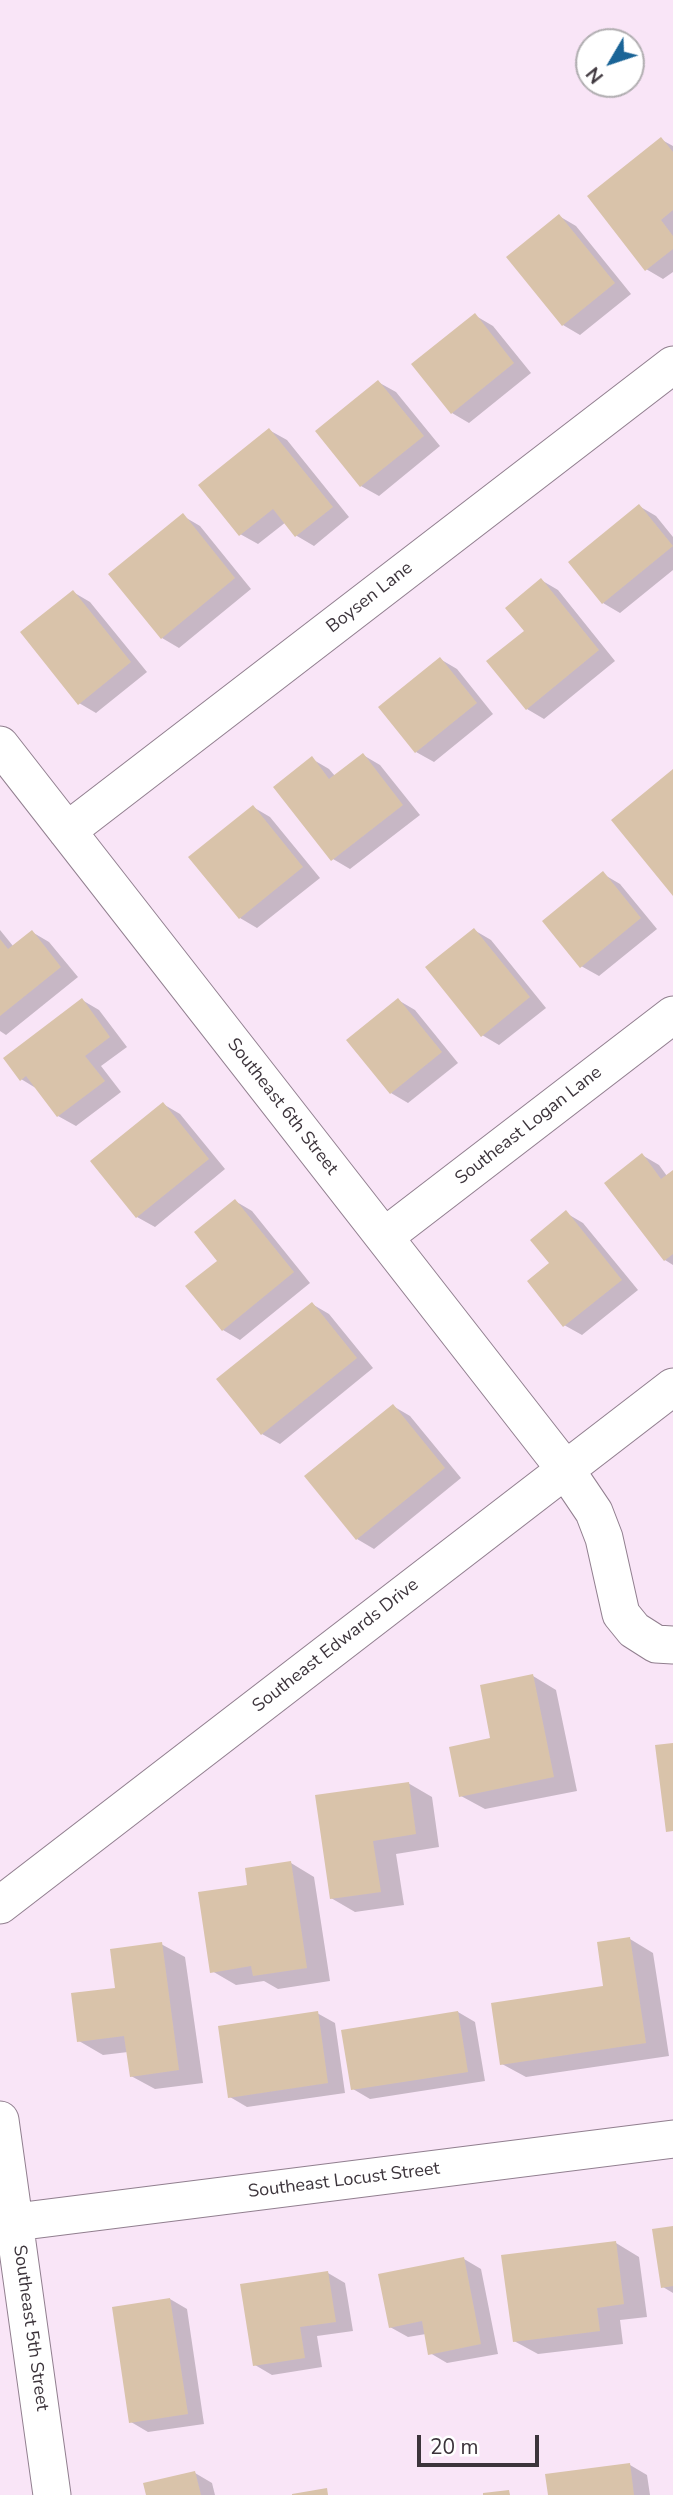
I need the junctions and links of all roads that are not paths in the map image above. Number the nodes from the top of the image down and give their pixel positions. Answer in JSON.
{"nodes":[{"id":1,"x":673,"y":365,"type":"edge"},
{"id":2,"x":0,"y":744,"type":"edge"},
{"id":3,"x":67,"y":831,"type":"junction"},
{"id":4,"x":673,"y":1015,"type":"edge"},
{"id":5,"x":384,"y":1237,"type":"junction"},
{"id":6,"x":673,"y":1387,"type":"edge"},
{"id":7,"x":565,"y":1469,"type":"junction"},
{"id":8,"x":673,"y":1645,"type":"edge"},
{"id":9,"x":0,"y":1905,"type":"edge"},
{"id":10,"x":0,"y":2120,"type":"edge"},
{"id":11,"x":673,"y":2139,"type":"edge"},
{"id":12,"x":16,"y":2222,"type":"junction"},
{"id":13,"x":52,"y":2495,"type":"edge"}],
"edges":[{"from":1,"to":3,"type":"street","name":"Boysen Lane"},
{"from":2,"to":3,"type":"street","name":"Southeast 6th Street"},
{"from":3,"to":5,"type":"street","name":"Southeast 6th Street"},
{"from":4,"to":5,"type":"street","name":"Southeast Logan Lane"},
{"from":5,"to":7,"type":"street","name":"Southeast 6th Street"},
{"from":6,"to":7,"type":"street","name":"Southeast Edwards Drive"},
{"from":7,"to":8,"type":"street","name":"Southeast 6th Street"},
{"from":7,"to":9,"type":"street","name":"Southeast Edwards Drive"},
{"from":10,"to":12,"type":"street","name":"Southeast 5th Street"},
{"from":11,"to":12,"type":"street","name":"Southeast Locust Street"},
{"from":12,"to":13,"type":"street","name":"Southeast 5th Street"}]}
